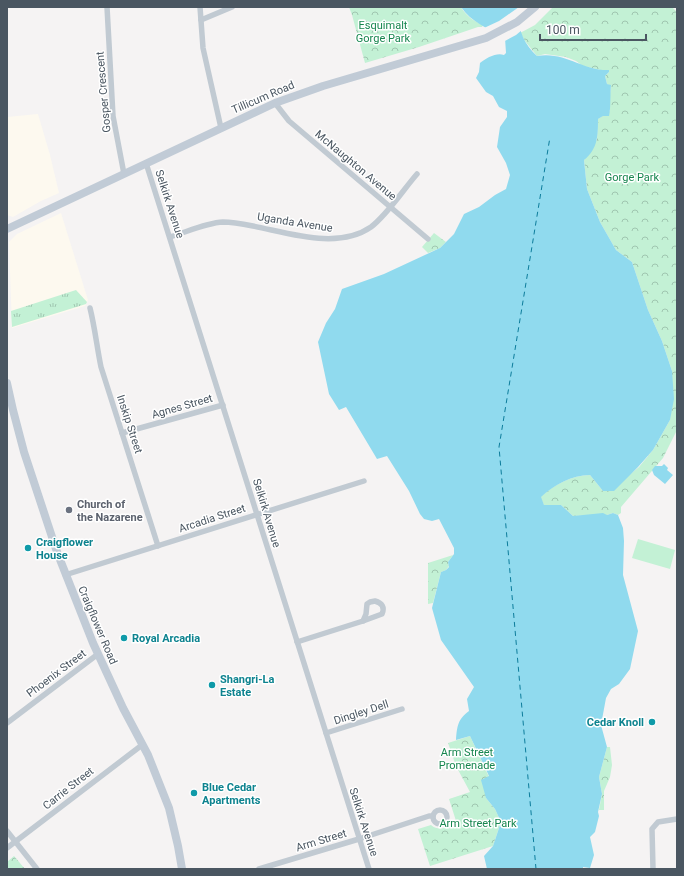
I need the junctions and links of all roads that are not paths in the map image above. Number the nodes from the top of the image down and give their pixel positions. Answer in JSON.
{"nodes":[{"id":1,"x":107,"y":7,"type":"edge"},
{"id":2,"x":200,"y":7,"type":"edge"},
{"id":3,"x":232,"y":7,"type":"edge"},
{"id":4,"x":535,"y":7,"type":"edge"},
{"id":5,"x":200,"y":20,"type":"junction"},
{"id":6,"x":276,"y":103,"type":"junction"},
{"id":7,"x":222,"y":128,"type":"junction"},
{"id":8,"x":146,"y":163,"type":"junction"},
{"id":9,"x":124,"y":174,"type":"junction"},
{"id":10,"x":416,"y":174,"type":"dead end"},
{"id":11,"x":390,"y":207,"type":"junction"},
{"id":12,"x":7,"y":229,"type":"edge"},
{"id":13,"x":170,"y":237,"type":"junction"},
{"id":14,"x":428,"y":239,"type":"dead end"},
{"id":15,"x":90,"y":308,"type":"dead end"},
{"id":16,"x":7,"y":383,"type":"edge"},
{"id":17,"x":223,"y":405,"type":"junction"},
{"id":18,"x":122,"y":433,"type":"junction"},
{"id":19,"x":364,"y":480,"type":"dead end"},
{"id":20,"x":257,"y":514,"type":"junction"},
{"id":21,"x":158,"y":546,"type":"junction"},
{"id":22,"x":65,"y":575,"type":"junction"},
{"id":23,"x":363,"y":621,"type":"dead end"},
{"id":24,"x":297,"y":642,"type":"junction"},
{"id":25,"x":98,"y":654,"type":"junction"},
{"id":26,"x":402,"y":709,"type":"dead end"},
{"id":27,"x":7,"y":723,"type":"edge"},
{"id":28,"x":326,"y":733,"type":"junction"},
{"id":29,"x":142,"y":745,"type":"junction"},
{"id":30,"x":433,"y":816,"type":"dead end"},
{"id":31,"x":677,"y":819,"type":"edge"},
{"id":32,"x":7,"y":831,"type":"edge"},
{"id":33,"x":359,"y":839,"type":"junction"},
{"id":34,"x":16,"y":842,"type":"junction"},
{"id":35,"x":7,"y":848,"type":"edge"},
{"id":36,"x":37,"y":869,"type":"edge"},
{"id":37,"x":182,"y":869,"type":"edge"},
{"id":38,"x":259,"y":869,"type":"edge"},
{"id":39,"x":369,"y":869,"type":"edge"},
{"id":40,"x":652,"y":869,"type":"edge"}],
"edges":[{"from":1,"to":9,"type":"street","name":"Gosper Crescent"},
{"from":2,"to":5,"type":"street"},
{"from":3,"to":5,"type":"street"},
{"from":4,"to":6,"type":"main road","name":"Tillicum Road"},
{"from":5,"to":7,"type":"street"},
{"from":6,"to":7,"type":"main road","name":"Tillicum Road"},
{"from":6,"to":11,"type":"street","name":"McNaughton Avenue"},
{"from":7,"to":8,"type":"main road","name":"Tillicum Road"},
{"from":8,"to":9,"type":"main road","name":"Tillicum Road"},
{"from":8,"to":13,"type":"street","name":"Selkirk Avenue"},
{"from":9,"to":12,"type":"main road","name":"Tillicum Road"},
{"from":10,"to":11,"type":"street","name":"Uganda Avenue"},
{"from":11,"to":13,"type":"street","name":"Uganda Avenue"},
{"from":11,"to":14,"type":"street","name":"McNaughton Avenue"},
{"from":13,"to":17,"type":"street","name":"Selkirk Avenue"},
{"from":15,"to":18,"type":"street","name":"Inskip Street"},
{"from":16,"to":22,"type":"main road","name":"Craigflower Road"},
{"from":17,"to":18,"type":"street","name":"Agnes Street"},
{"from":17,"to":20,"type":"street","name":"Selkirk Avenue"},
{"from":18,"to":21,"type":"street","name":"Inskip Street"},
{"from":19,"to":20,"type":"street","name":"Arcadia Street"},
{"from":20,"to":21,"type":"street","name":"Arcadia Street"},
{"from":20,"to":24,"type":"street","name":"Selkirk Avenue"},
{"from":21,"to":22,"type":"street","name":"Arcadia Street"},
{"from":22,"to":25,"type":"main road","name":"Craigflower Road"},
{"from":23,"to":24,"type":"street"},
{"from":24,"to":28,"type":"street","name":"Selkirk Avenue"},
{"from":25,"to":27,"type":"street","name":"Phoenix Street"},
{"from":25,"to":29,"type":"main road","name":"Craigflower Road"},
{"from":26,"to":28,"type":"street","name":"Dingley Dell"},
{"from":28,"to":33,"type":"street","name":"Selkirk Avenue"},
{"from":29,"to":34,"type":"street","name":"Carrie Street"},
{"from":29,"to":37,"type":"main road","name":"Craigflower Road"},
{"from":30,"to":33,"type":"street","name":"Arm Street"},
{"from":31,"to":40,"type":"street"},
{"from":32,"to":34,"type":"street"},
{"from":33,"to":38,"type":"street","name":"Arm Street"},
{"from":33,"to":39,"type":"street","name":"Selkirk Avenue"},
{"from":34,"to":35,"type":"street","name":"Carrie Street"},
{"from":34,"to":36,"type":"street"}]}
